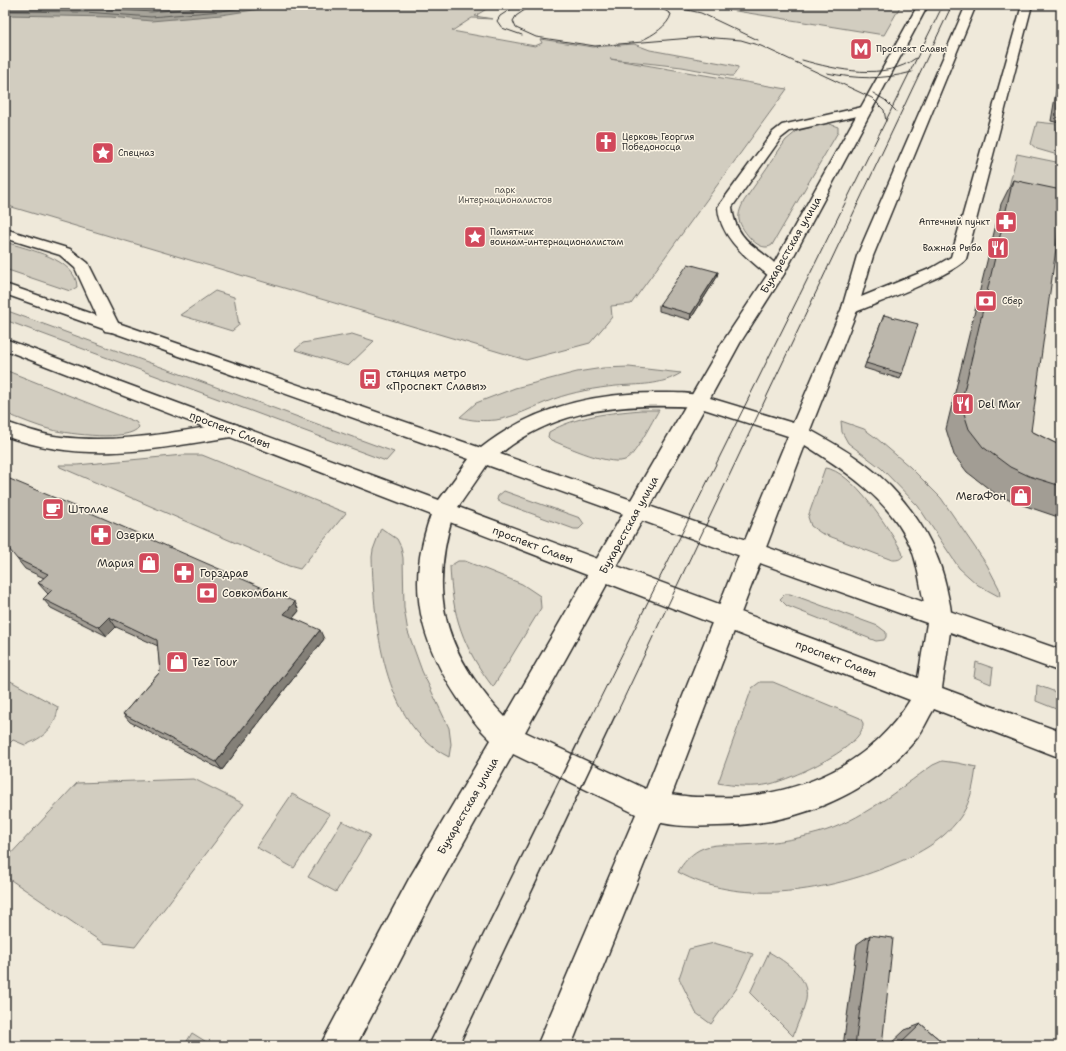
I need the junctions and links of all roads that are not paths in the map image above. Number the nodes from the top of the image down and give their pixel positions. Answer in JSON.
{"nodes":[{"id":1,"x":923,"y":5,"type":"edge"},
{"id":2,"x":971,"y":5,"type":"edge"},
{"id":3,"x":1027,"y":5,"type":"edge"},
{"id":4,"x":867,"y":110,"type":"junction"},
{"id":5,"x":5,"y":233,"type":"edge"},
{"id":6,"x":776,"y":274,"type":"junction"},
{"id":7,"x":5,"y":289,"type":"edge"},
{"id":8,"x":850,"y":308,"type":"junction"},
{"id":9,"x":111,"y":327,"type":"junction"},
{"id":10,"x":5,"y":344,"type":"edge"},
{"id":11,"x":698,"y":401,"type":"junction"},
{"id":12,"x":5,"y":429,"type":"edge"},
{"id":13,"x":231,"y":430,"type":"junction"},
{"id":14,"x":799,"y":432,"type":"junction"},
{"id":15,"x":482,"y":457,"type":"junction"},
{"id":16,"x":443,"y":511,"type":"junction"},
{"id":17,"x":637,"y":511,"type":"junction"},
{"id":18,"x":752,"y":550,"type":"junction"},
{"id":19,"x":603,"y":571,"type":"junction"},
{"id":20,"x":726,"y":617,"type":"junction"},
{"id":21,"x":940,"y":617,"type":"junction"},
{"id":22,"x":1061,"y":661,"type":"edge"},
{"id":23,"x":928,"y":694,"type":"junction"},
{"id":24,"x":508,"y":736,"type":"junction"},
{"id":25,"x":1061,"y":746,"type":"edge"},
{"id":26,"x":653,"y":807,"type":"junction"},
{"id":27,"x":337,"y":1046,"type":"edge"},
{"id":28,"x":554,"y":1046,"type":"edge"}],
"edges":[{"from":1,"to":4,"type":"main road","name":"Бухарестская улица"},
{"from":2,"to":8,"type":"main road"},
{"from":3,"to":8,"type":"main road"},
{"from":4,"to":6,"type":"main road","name":"Бухарестская улица"},
{"from":4,"to":6,"type":"main road"},
{"from":5,"to":9,"type":"main road"},
{"from":6,"to":11,"type":"main road","name":"Бухарестская улица"},
{"from":7,"to":9,"type":"main road"},
{"from":8,"to":14,"type":"main road"},
{"from":9,"to":15,"type":"main road"},
{"from":10,"to":13,"type":"main road","name":"проспект Славы"},
{"from":11,"to":14,"type":"main road"},
{"from":11,"to":15,"type":"main road"},
{"from":11,"to":17,"type":"main road","name":"Бухарестская улица"},
{"from":12,"to":13,"type":"main road"},
{"from":13,"to":16,"type":"main road","name":"проспект Славы"},
{"from":14,"to":18,"type":"main road"},
{"from":14,"to":21,"type":"main road"},
{"from":15,"to":16,"type":"main road"},
{"from":15,"to":17,"type":"main road"},
{"from":16,"to":19,"type":"main road","name":"проспект Славы"},
{"from":16,"to":24,"type":"main road"},
{"from":17,"to":18,"type":"main road"},
{"from":17,"to":19,"type":"main road","name":"Бухарестская улица"},
{"from":18,"to":20,"type":"main road"},
{"from":18,"to":21,"type":"main road"},
{"from":19,"to":20,"type":"main road","name":"проспект Славы"},
{"from":19,"to":24,"type":"main road","name":"Бухарестская улица"},
{"from":20,"to":23,"type":"main road","name":"проспект Славы"},
{"from":20,"to":26,"type":"main road"},
{"from":21,"to":22,"type":"main road"},
{"from":21,"to":23,"type":"main road"},
{"from":23,"to":25,"type":"main road","name":"проспект Славы"},
{"from":23,"to":26,"type":"main road"},
{"from":24,"to":26,"type":"main road"},
{"from":24,"to":27,"type":"main road","name":"Бухарестская улица"},
{"from":26,"to":28,"type":"main road"}]}
